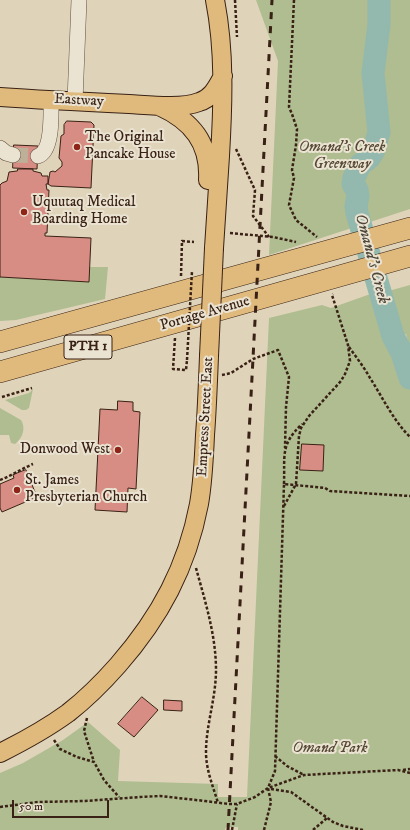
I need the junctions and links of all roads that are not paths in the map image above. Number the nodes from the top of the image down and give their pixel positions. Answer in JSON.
{"nodes":[{"id":1,"x":79,"y":0,"type":"edge"},
{"id":2,"x":215,"y":0,"type":"edge"},
{"id":3,"x":223,"y":76,"type":"junction"},
{"id":4,"x":0,"y":97,"type":"edge"},
{"id":5,"x":51,"y":100,"type":"junction"},
{"id":6,"x":74,"y":101,"type":"junction"},
{"id":7,"x":158,"y":106,"type":"junction"},
{"id":8,"x":38,"y":156,"type":"dead end"},
{"id":9,"x":409,"y":228,"type":"edge"},
{"id":10,"x":204,"y":247,"type":"junction"},
{"id":11,"x":410,"y":256,"type":"edge"},
{"id":12,"x":3,"y":340,"type":"edge"},
{"id":13,"x":197,"y":358,"type":"junction"},
{"id":14,"x":0,"y":372,"type":"edge"},
{"id":15,"x":0,"y":740,"type":"edge"},
{"id":16,"x":0,"y":753,"type":"edge"}],
"edges":[{"from":1,"to":6,"type":"lane"},
{"from":2,"to":3,"type":"main road","name":"Empress Street East"},
{"from":3,"to":7,"type":"main road","name":"Eastway"},
{"from":3,"to":10,"type":"main road","name":"Empress Street East"},
{"from":4,"to":5,"type":"main road","name":"Eastway"},
{"from":5,"to":6,"type":"main road","name":"Eastway"},
{"from":5,"to":8,"type":"lane"},
{"from":6,"to":7,"type":"main road","name":"Eastway"},
{"from":7,"to":10,"type":"main road","name":"Empress Street East"},
{"from":9,"to":12,"type":"highway","name":"Portage Avenue","number":"PTH 1"},
{"from":10,"to":13,"type":"main road","name":"Empress Street East","bridge":true},
{"from":11,"to":14,"type":"highway","name":"Portage Avenue","number":"PTH 1"},
{"from":13,"to":15,"type":"main road","name":"Empress Street East"},
{"from":13,"to":16,"type":"main road","name":"Empress Street East"}]}
